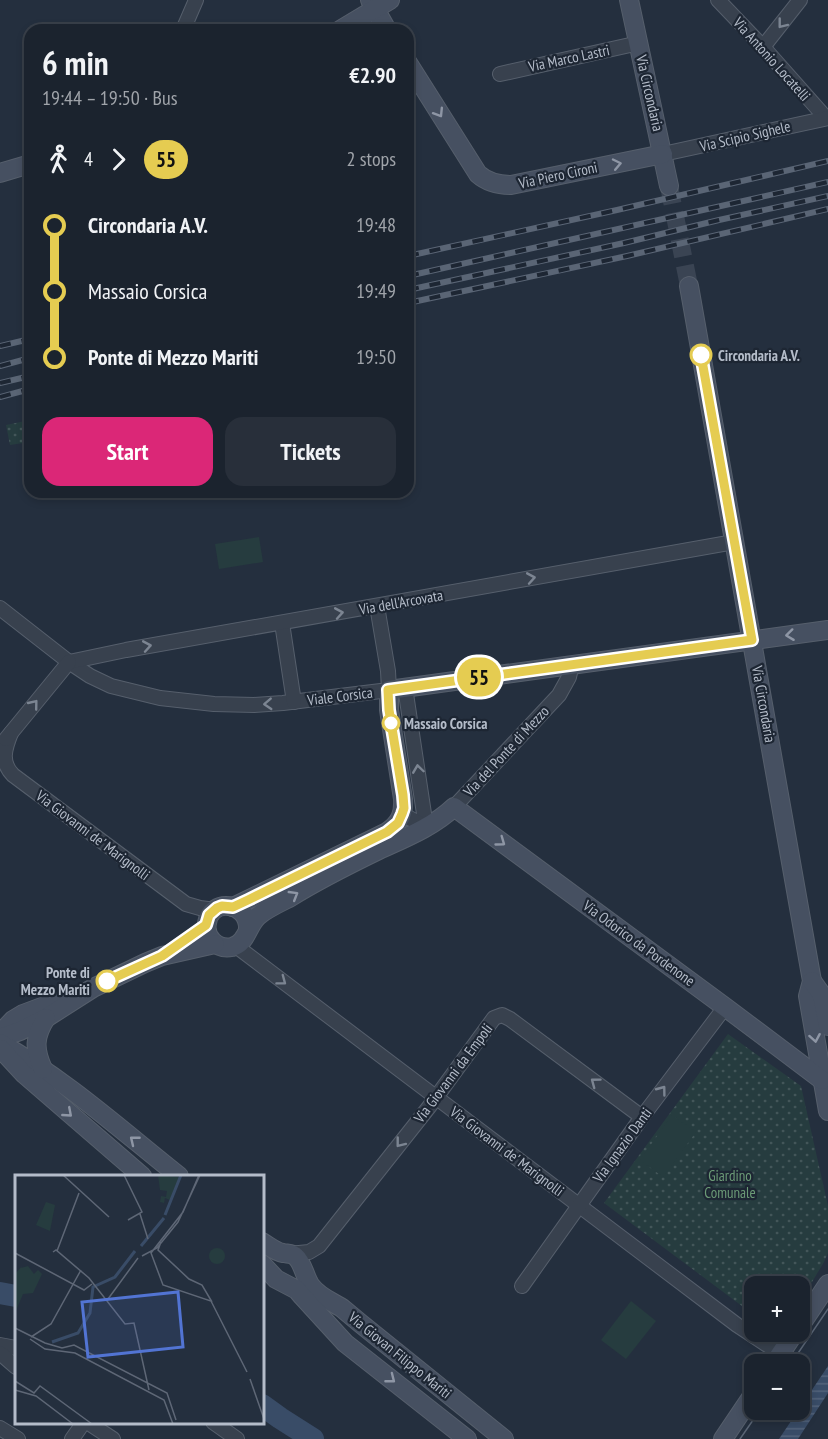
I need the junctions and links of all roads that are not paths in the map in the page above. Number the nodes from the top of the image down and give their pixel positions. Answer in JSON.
{"nodes":[{"id":1,"x":196,"y":0,"type":"edge"},
{"id":2,"x":629,"y":0,"type":"edge"},
{"id":3,"x":718,"y":0,"type":"edge"},
{"id":4,"x":800,"y":0,"type":"edge"},
{"id":5,"x":378,"y":3,"type":"edge"},
{"id":6,"x":186,"y":24,"type":"edge"},
{"id":7,"x":348,"y":24,"type":"edge"},
{"id":8,"x":385,"y":24,"type":"edge"},
{"id":9,"x":639,"y":43,"type":"junction"},
{"id":10,"x":763,"y":47,"type":"junction"},
{"id":11,"x":414,"y":73,"type":"edge"},
{"id":12,"x":500,"y":74,"type":"dead end"},
{"id":13,"x":827,"y":118,"type":"edge"},
{"id":14,"x":663,"y":154,"type":"junction"},
{"id":15,"x":24,"y":166,"type":"edge"},
{"id":16,"x":0,"y":173,"type":"edge"},
{"id":17,"x":669,"y":186,"type":"tunnel mouth"},
{"id":18,"x":689,"y":286,"type":"tunnel mouth"},
{"id":19,"x":734,"y":542,"type":"junction"},
{"id":20,"x":377,"y":606,"type":"junction"},
{"id":21,"x":0,"y":608,"type":"edge"},
{"id":22,"x":282,"y":623,"type":"junction"},
{"id":23,"x":828,"y":630,"type":"edge"},
{"id":24,"x":752,"y":640,"type":"junction"},
{"id":25,"x":111,"y":653,"type":"junction"},
{"id":26,"x":69,"y":662,"type":"junction"},
{"id":27,"x":572,"y":664,"type":"junction"},
{"id":28,"x":102,"y":682,"type":"junction"},
{"id":29,"x":397,"y":689,"type":"junction"},
{"id":30,"x":294,"y":702,"type":"junction"},
{"id":31,"x":11,"y":733,"type":"junction"},
{"id":32,"x":0,"y":746,"type":"edge"},
{"id":33,"x":454,"y":807,"type":"junction"},
{"id":34,"x":402,"y":814,"type":"junction"},
{"id":35,"x":426,"y":827,"type":"junction"},
{"id":36,"x":218,"y":914,"type":"junction"},
{"id":37,"x":248,"y":929,"type":"junction"},
{"id":38,"x":215,"y":944,"type":"junction"},
{"id":39,"x":236,"y":946,"type":"junction"},
{"id":40,"x":162,"y":956,"type":"junction"},
{"id":41,"x":812,"y":981,"type":"junction"},
{"id":42,"x":93,"y":988,"type":"junction"},
{"id":43,"x":724,"y":1006,"type":"junction"},
{"id":44,"x":46,"y":1018,"type":"junction"},
{"id":45,"x":828,"y":1026,"type":"edge"},
{"id":46,"x":0,"y":1036,"type":"edge"},
{"id":47,"x":0,"y":1043,"type":"edge"},
{"id":48,"x":0,"y":1048,"type":"edge"},
{"id":49,"x":43,"y":1069,"type":"junction"},
{"id":50,"x":0,"y":1071,"type":"edge"},
{"id":51,"x":24,"y":1074,"type":"junction"},
{"id":52,"x":822,"y":1080,"type":"junction"},
{"id":53,"x":436,"y":1097,"type":"junction"},
{"id":54,"x":828,"y":1111,"type":"edge"},
{"id":55,"x":642,"y":1117,"type":"junction"},
{"id":56,"x":141,"y":1175,"type":"edge"},
{"id":57,"x":178,"y":1175,"type":"edge"},
{"id":58,"x":579,"y":1205,"type":"junction"},
{"id":59,"x":264,"y":1243,"type":"edge"},
{"id":60,"x":286,"y":1254,"type":"junction"},
{"id":61,"x":302,"y":1267,"type":"junction"},
{"id":62,"x":272,"y":1273,"type":"edge"},
{"id":63,"x":828,"y":1284,"type":"edge"},
{"id":64,"x":522,"y":1286,"type":"dead end"},
{"id":65,"x":810,"y":1311,"type":"edge"},
{"id":66,"x":15,"y":1348,"type":"edge"},
{"id":67,"x":0,"y":1352,"type":"edge"},
{"id":68,"x":771,"y":1354,"type":"edge"},
{"id":69,"x":15,"y":1366,"type":"edge"},
{"id":70,"x":744,"y":1408,"type":"edge"},
{"id":71,"x":84,"y":1424,"type":"edge"},
{"id":72,"x":89,"y":1424,"type":"edge"},
{"id":73,"x":217,"y":1430,"type":"edge"},
{"id":74,"x":72,"y":1439,"type":"edge"},
{"id":75,"x":113,"y":1439,"type":"edge"},
{"id":76,"x":237,"y":1439,"type":"edge"},
{"id":77,"x":467,"y":1439,"type":"edge"},
{"id":78,"x":504,"y":1439,"type":"edge"},
{"id":79,"x":723,"y":1439,"type":"edge"}],
"edges":[{"from":1,"to":6,"type":"street"},
{"from":2,"to":9,"type":"street","name":"Via Circondaria"},
{"from":3,"to":10,"type":"street","name":"Via Antonio Locatelli"},
{"from":4,"to":10,"type":"street","one_way":true},
{"from":5,"to":7,"type":"street"},
{"from":5,"to":8,"type":"street"},
{"from":9,"to":12,"type":"street","name":"Via Marco Lastri"},
{"from":9,"to":14,"type":"street","name":"Via Circondaria"},
{"from":10,"to":13,"type":"street","name":"Via Antonio Locatelli"},
{"from":11,"to":14,"type":"street","name":"Via Piero Cironi","one_way":true},
{"from":13,"to":14,"type":"street","name":"Via Scipio Sighele"},
{"from":14,"to":17,"type":"street","name":"Via Circondaria"},
{"from":15,"to":16,"type":"street"},
{"from":18,"to":19,"type":"street","name":"Via Circondaria"},
{"from":20,"to":19,"type":"street","name":"Via dell'Arcovata","one_way":true},
{"from":19,"to":24,"type":"street","name":"Via Circondaria"},
{"from":22,"to":20,"type":"street","name":"Via dell'Arcovata","one_way":true},
{"from":20,"to":29,"type":"street"},
{"from":21,"to":26,"type":"street","name":"Viale Corsica"},
{"from":25,"to":22,"type":"street","name":"Via dell'Arcovata","one_way":true},
{"from":22,"to":30,"type":"street"},
{"from":23,"to":24,"type":"street","name":"Viale Corsica","one_way":true},
{"from":24,"to":27,"type":"street","name":"Viale Corsica"},
{"from":24,"to":41,"type":"street","name":"Via Circondaria"},
{"from":25,"to":26,"type":"street","name":"Via dell'Arcovata"},
{"from":25,"to":28,"type":"street"},
{"from":26,"to":28,"type":"street","name":"Viale Corsica"},
{"from":31,"to":26,"type":"street","one_way":true},
{"from":27,"to":29,"type":"street","name":"Viale Corsica"},
{"from":27,"to":33,"type":"street","name":"Via del Ponte di Mezzo"},
{"from":30,"to":28,"type":"street","name":"Viale Corsica","one_way":true},
{"from":29,"to":30,"type":"street","name":"Viale Corsica"},
{"from":29,"to":34,"type":"street"},
{"from":35,"to":29,"type":"street","one_way":true},
{"from":31,"to":32,"type":"street"},
{"from":31,"to":36,"type":"street","name":"Via Giovanni de' Marignolli"},
{"from":33,"to":35,"type":"street","name":"Via del Ponte di Mezzo"},
{"from":33,"to":43,"type":"street","name":"Via Odorico da Pordenone","one_way":true},
{"from":34,"to":35,"type":"street"},
{"from":34,"to":36,"type":"street"},
{"from":37,"to":35,"type":"street","name":"Via del Ponte di Mezzo","one_way":true},
{"from":36,"to":37,"type":"street"},
{"from":36,"to":38,"type":"street"},
{"from":36,"to":40,"type":"street"},
{"from":37,"to":39,"type":"street","name":"Via del Ponte di Mezzo"},
{"from":38,"to":39,"type":"street"},
{"from":38,"to":40,"type":"street"},
{"from":39,"to":53,"type":"street","name":"Via Giovanni de' Marignolli","one_way":true},
{"from":40,"to":42,"type":"street"},
{"from":41,"to":45,"type":"street","name":"Via Circondaria"},
{"from":41,"to":52,"type":"street","name":"Via Circondaria","one_way":true},
{"from":42,"to":44,"type":"street"},
{"from":42,"to":46,"type":"street"},
{"from":43,"to":52,"type":"street","name":"Via Odorico da Pordenone"},
{"from":55,"to":43,"type":"street","name":"Via Ignazio Danti","one_way":true},
{"from":44,"to":46,"type":"street"},
{"from":44,"to":49,"type":"street"},
{"from":47,"to":49,"type":"street"},
{"from":48,"to":51,"type":"street"},
{"from":57,"to":49,"type":"street","one_way":true},
{"from":50,"to":51,"type":"street"},
{"from":51,"to":56,"type":"street","one_way":true},
{"from":52,"to":54,"type":"street","name":"Via Circondaria"},
{"from":55,"to":53,"type":"street","name":"Via Giovanni da Empoli","one_way":true},
{"from":53,"to":58,"type":"street","name":"Via Giovanni de' Marignolli"},
{"from":53,"to":60,"type":"street","name":"Via Giovanni da Empoli","one_way":true},
{"from":55,"to":58,"type":"street","name":"Via Ignazio Danti"},
{"from":58,"to":64,"type":"street","name":"Via Ignazio Danti"},
{"from":58,"to":68,"type":"street","name":"Via Giovanni de' Marignolli"},
{"from":59,"to":60,"type":"street","name":"Via Giovan Filippo Mariti"},
{"from":60,"to":61,"type":"street","name":"Via Giovan Filippo Mariti"},
{"from":60,"to":62,"type":"street"},
{"from":61,"to":62,"type":"street"},
{"from":61,"to":78,"type":"street","name":"Via Giovan Filippo Mariti"},
{"from":62,"to":77,"type":"street","name":"Via Giovan Filippo Mariti","one_way":true},
{"from":63,"to":65,"type":"street"},
{"from":66,"to":67,"type":"street"},
{"from":67,"to":69,"type":"street"},
{"from":70,"to":79,"type":"street"},
{"from":71,"to":74,"type":"street"},
{"from":72,"to":75,"type":"street"},
{"from":73,"to":76,"type":"street"}]}
